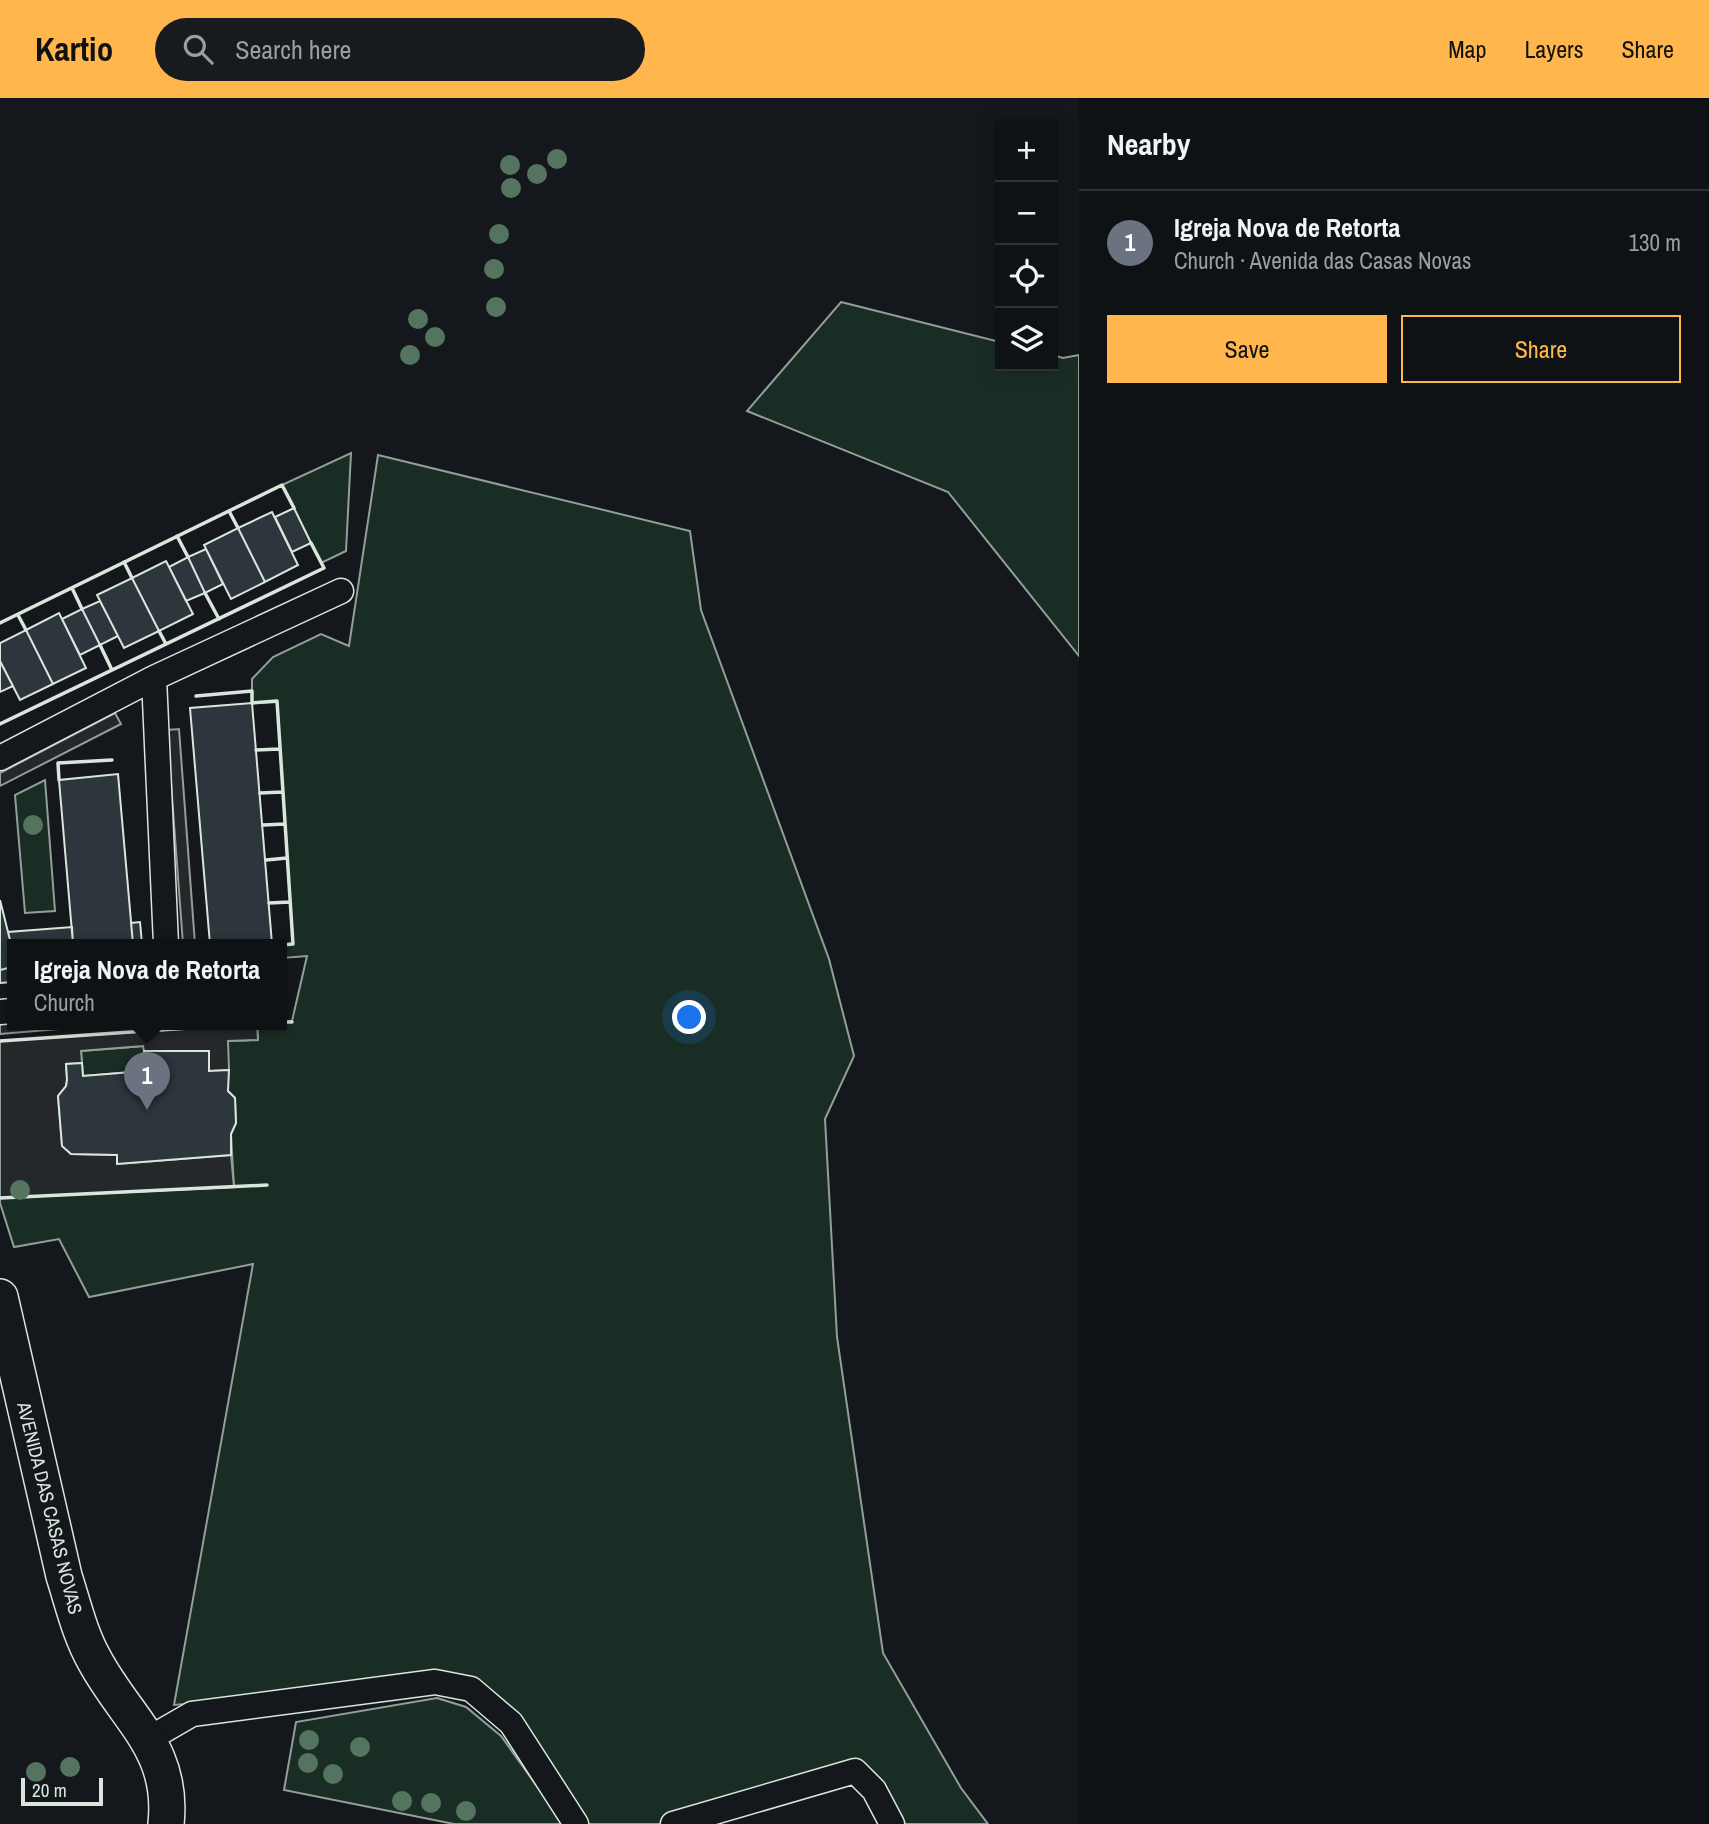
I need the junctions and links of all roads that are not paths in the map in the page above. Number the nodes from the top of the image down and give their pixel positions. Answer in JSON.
{"nodes":[{"id":1,"x":341,"y":591,"type":"dead end"},
{"id":2,"x":154,"y":678,"type":"junction"},
{"id":3,"x":0,"y":758,"type":"edge"},
{"id":4,"x":166,"y":939,"type":"edge"},
{"id":5,"x":0,"y":1297,"type":"edge"},
{"id":6,"x":147,"y":1740,"type":"junction"},
{"id":7,"x":166,"y":1824,"type":"edge"},
{"id":8,"x":576,"y":1824,"type":"edge"},
{"id":9,"x":673,"y":1824,"type":"edge"},
{"id":10,"x":892,"y":1824,"type":"edge"}],
"edges":[{"from":1,"to":2,"type":"street"},
{"from":2,"to":3,"type":"street"},
{"from":2,"to":4,"type":"street"},
{"from":5,"to":6,"type":"street","name":"AVENIDA DAS CASAS NOVAS"},
{"from":6,"to":7,"type":"street","name":"AVENIDA DAS CASAS NOVAS"},
{"from":6,"to":8,"type":"street"},
{"from":9,"to":10,"type":"street"}]}
